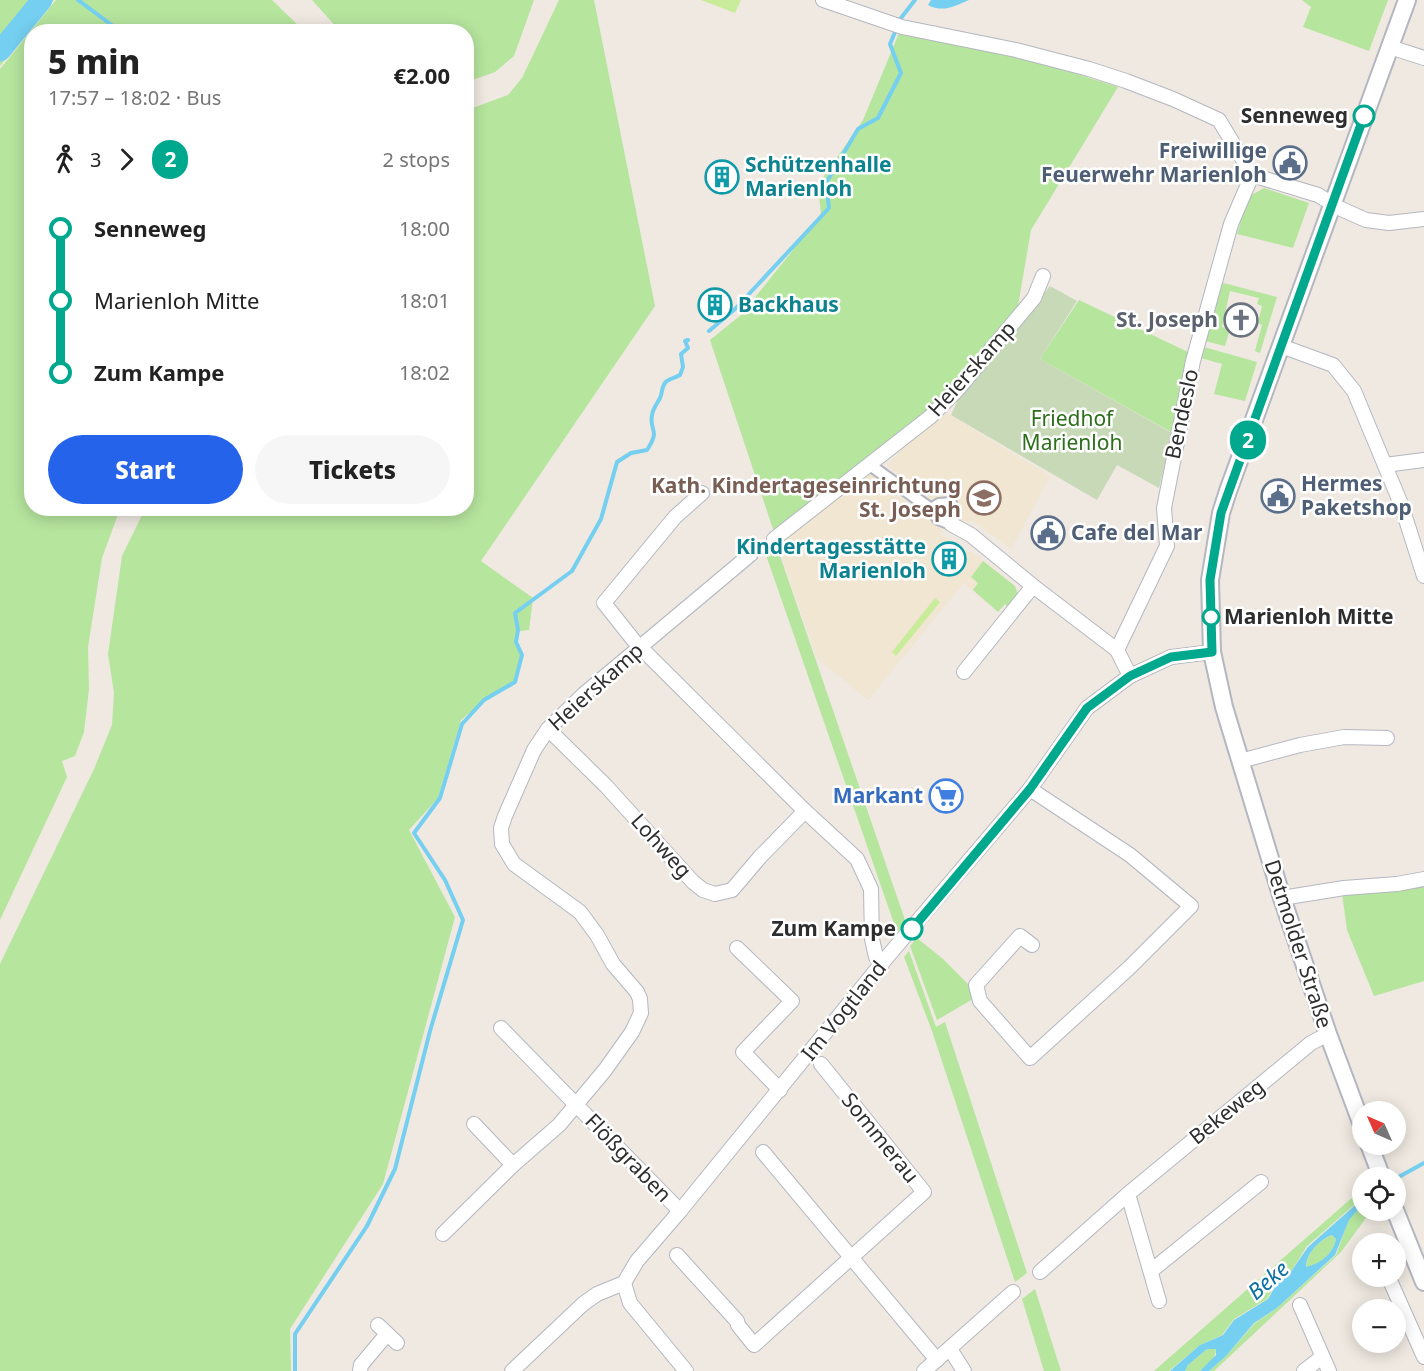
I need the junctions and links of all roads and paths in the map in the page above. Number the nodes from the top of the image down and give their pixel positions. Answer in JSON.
{"nodes":[{"id":1,"x":823,"y":0,"type":"edge"},
{"id":2,"x":1407,"y":0,"type":"edge"},
{"id":3,"x":1390,"y":47,"type":"junction"},
{"id":4,"x":1424,"y":58,"type":"edge"},
{"id":5,"x":1252,"y":175,"type":"junction"},
{"id":6,"x":1331,"y":204,"type":"junction"},
{"id":7,"x":1424,"y":219,"type":"edge"},
{"id":8,"x":1043,"y":276,"type":"dead end"},
{"id":9,"x":1281,"y":346,"type":"junction"},
{"id":10,"x":1424,"y":460,"type":"edge"},
{"id":11,"x":870,"y":465,"type":"junction"},
{"id":12,"x":1385,"y":465,"type":"junction"},
{"id":13,"x":702,"y":493,"type":"dead end"},
{"id":14,"x":931,"y":509,"type":"junction"},
{"id":15,"x":951,"y":524,"type":"junction"},
{"id":16,"x":774,"y":539,"type":"dead end"},
{"id":17,"x":751,"y":554,"type":"dead end"},
{"id":18,"x":1424,"y":576,"type":"edge"},
{"id":19,"x":1033,"y":586,"type":"junction"},
{"id":20,"x":641,"y":646,"type":"junction"},
{"id":21,"x":1117,"y":650,"type":"junction"},
{"id":22,"x":1212,"y":652,"type":"junction"},
{"id":23,"x":964,"y":672,"type":"dead end"},
{"id":24,"x":1130,"y":676,"type":"junction"},
{"id":25,"x":548,"y":729,"type":"junction"},
{"id":26,"x":1387,"y":738,"type":"dead end"},
{"id":27,"x":1240,"y":761,"type":"junction"},
{"id":28,"x":1030,"y":789,"type":"junction"},
{"id":29,"x":805,"y":811,"type":"junction"},
{"id":30,"x":1424,"y":879,"type":"edge"},
{"id":31,"x":1282,"y":898,"type":"junction"},
{"id":32,"x":1032,"y":945,"type":"dead end"},
{"id":33,"x":737,"y":948,"type":"dead end"},
{"id":34,"x":882,"y":964,"type":"junction"},
{"id":35,"x":501,"y":1028,"type":"dead end"},
{"id":36,"x":1328,"y":1034,"type":"junction"},
{"id":37,"x":821,"y":1064,"type":"dead end"},
{"id":38,"x":780,"y":1089,"type":"junction"},
{"id":39,"x":1353,"y":1101,"type":"edge"},
{"id":40,"x":577,"y":1105,"type":"junction"},
{"id":41,"x":474,"y":1124,"type":"dead end"},
{"id":42,"x":763,"y":1152,"type":"dead end"},
{"id":43,"x":513,"y":1165,"type":"junction"},
{"id":44,"x":1261,"y":1182,"type":"dead end"},
{"id":45,"x":1128,"y":1194,"type":"junction"},
{"id":46,"x":680,"y":1211,"type":"junction"},
{"id":47,"x":1399,"y":1221,"type":"edge"},
{"id":48,"x":443,"y":1234,"type":"dead end"},
{"id":49,"x":677,"y":1255,"type":"dead end"},
{"id":50,"x":852,"y":1258,"type":"junction"},
{"id":51,"x":1151,"y":1271,"type":"junction"},
{"id":52,"x":1040,"y":1272,"type":"dead end"},
{"id":53,"x":1424,"y":1282,"type":"edge"},
{"id":54,"x":624,"y":1283,"type":"junction"},
{"id":55,"x":1393,"y":1287,"type":"edge"},
{"id":56,"x":1013,"y":1292,"type":"dead end"},
{"id":57,"x":1159,"y":1301,"type":"dead end"},
{"id":58,"x":1300,"y":1305,"type":"dead end"},
{"id":59,"x":387,"y":1334,"type":"dead end"},
{"id":60,"x":950,"y":1348,"type":"junction"},
{"id":61,"x":1322,"y":1357,"type":"junction"},
{"id":62,"x":1424,"y":1357,"type":"edge"},
{"id":63,"x":937,"y":1360,"type":"junction"},
{"id":64,"x":360,"y":1371,"type":"edge"},
{"id":65,"x":513,"y":1371,"type":"edge"},
{"id":66,"x":686,"y":1371,"type":"edge"},
{"id":67,"x":924,"y":1371,"type":"edge"},
{"id":68,"x":964,"y":1371,"type":"edge"},
{"id":69,"x":1304,"y":1371,"type":"edge"},
{"id":70,"x":1329,"y":1371,"type":"edge"}],
"edges":[{"from":1,"to":5,"type":"street"},
{"from":2,"to":3,"type":"street","name":"Detmolder Straße"},
{"from":3,"to":4,"type":"street"},
{"from":3,"to":6,"type":"street","name":"Detmolder Straße"},
{"from":5,"to":6,"type":"street"},
{"from":5,"to":21,"type":"street","name":"Bendeslo"},
{"from":6,"to":7,"type":"street"},
{"from":6,"to":9,"type":"street","name":"Detmolder Straße"},
{"from":8,"to":11,"type":"street","name":"Heierskamp"},
{"from":9,"to":12,"type":"street"},
{"from":9,"to":22,"type":"street","name":"Detmolder Straße"},
{"from":10,"to":12,"type":"street"},
{"from":11,"to":14,"type":"street"},
{"from":11,"to":16,"type":"street","name":"Heierskamp"},
{"from":12,"to":18,"type":"street"},
{"from":13,"to":20,"type":"street"},
{"from":14,"to":15,"type":"street"},
{"from":14,"to":15,"type":"street"},
{"from":15,"to":19,"type":"street"},
{"from":17,"to":20,"type":"street","name":"Heierskamp"},
{"from":19,"to":21,"type":"street"},
{"from":19,"to":23,"type":"street"},
{"from":20,"to":25,"type":"street","name":"Heierskamp"},
{"from":20,"to":29,"type":"street"},
{"from":21,"to":24,"type":"street"},
{"from":22,"to":24,"type":"street","name":"Im Vogtland"},
{"from":22,"to":27,"type":"street","name":"Detmolder Straße"},
{"from":24,"to":28,"type":"street","name":"Im Vogtland"},
{"from":25,"to":29,"type":"street","name":"Lohweg"},
{"from":25,"to":40,"type":"street","name":"Heierskamp"},
{"from":26,"to":27,"type":"street"},
{"from":27,"to":31,"type":"street","name":"Detmolder Straße"},
{"from":28,"to":32,"type":"street"},
{"from":28,"to":34,"type":"street","name":"Im Vogtland"},
{"from":29,"to":34,"type":"street"},
{"from":30,"to":31,"type":"street"},
{"from":31,"to":36,"type":"street","name":"Detmolder Straße"},
{"from":33,"to":38,"type":"street"},
{"from":34,"to":38,"type":"street","name":"Im Vogtland"},
{"from":35,"to":40,"type":"street","name":"Flößgraben"},
{"from":36,"to":39,"type":"street","name":"Detmolder Straße"},
{"from":36,"to":45,"type":"street","name":"Bekeweg"},
{"from":37,"to":50,"type":"street","name":"Sommerau"},
{"from":38,"to":46,"type":"street","name":"Im Vogtland"},
{"from":40,"to":43,"type":"street","name":"Flößgraben"},
{"from":40,"to":46,"type":"street","name":"Flößgraben"},
{"from":41,"to":43,"type":"street"},
{"from":42,"to":50,"type":"street"},
{"from":43,"to":48,"type":"street","name":"Flößgraben"},
{"from":44,"to":51,"type":"street"},
{"from":45,"to":51,"type":"street"},
{"from":45,"to":52,"type":"street","name":"Bekeweg"},
{"from":46,"to":54,"type":"street","name":"Im Vogtland"},
{"from":47,"to":53,"type":"street"},
{"from":49,"to":50,"type":"street","name":"Sommerau"},
{"from":50,"to":63,"type":"street"},
{"from":51,"to":57,"type":"street"},
{"from":54,"to":65,"type":"street"},
{"from":54,"to":66,"type":"street"},
{"from":55,"to":62,"type":"street"},
{"from":56,"to":60,"type":"street"},
{"from":58,"to":61,"type":"street"},
{"from":59,"to":64,"type":"street"},
{"from":60,"to":63,"type":"street"},
{"from":60,"to":68,"type":"street"},
{"from":61,"to":69,"type":"street"},
{"from":61,"to":70,"type":"street"},
{"from":63,"to":67,"type":"street"}]}
